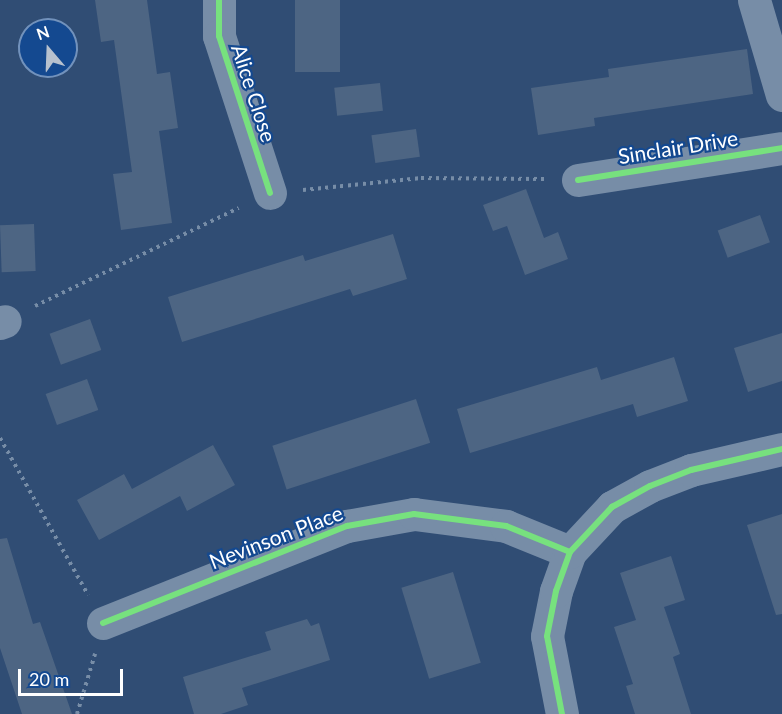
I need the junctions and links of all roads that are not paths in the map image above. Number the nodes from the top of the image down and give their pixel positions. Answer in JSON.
{"nodes":[{"id":1,"x":219,"y":0,"type":"edge"},
{"id":2,"x":754,"y":0,"type":"edge"},
{"id":3,"x":782,"y":95,"type":"edge"},
{"id":4,"x":782,"y":148,"type":"edge"},
{"id":5,"x":578,"y":180,"type":"road end"},
{"id":6,"x":270,"y":193,"type":"road end"},
{"id":7,"x":782,"y":449,"type":"edge"},
{"id":8,"x":570,"y":552,"type":"junction"},
{"id":9,"x":103,"y":623,"type":"road end"},
{"id":10,"x":562,"y":714,"type":"edge"}],
"edges":[{"from":1,"to":6,"type":"street","name":"Alice Close"},
{"from":2,"to":3,"type":"street"},
{"from":4,"to":5,"type":"street","name":"Sinclair Drive"},
{"from":7,"to":8,"type":"street"},
{"from":8,"to":9,"type":"street","name":"Nevinson Place"},
{"from":8,"to":10,"type":"street"}]}
